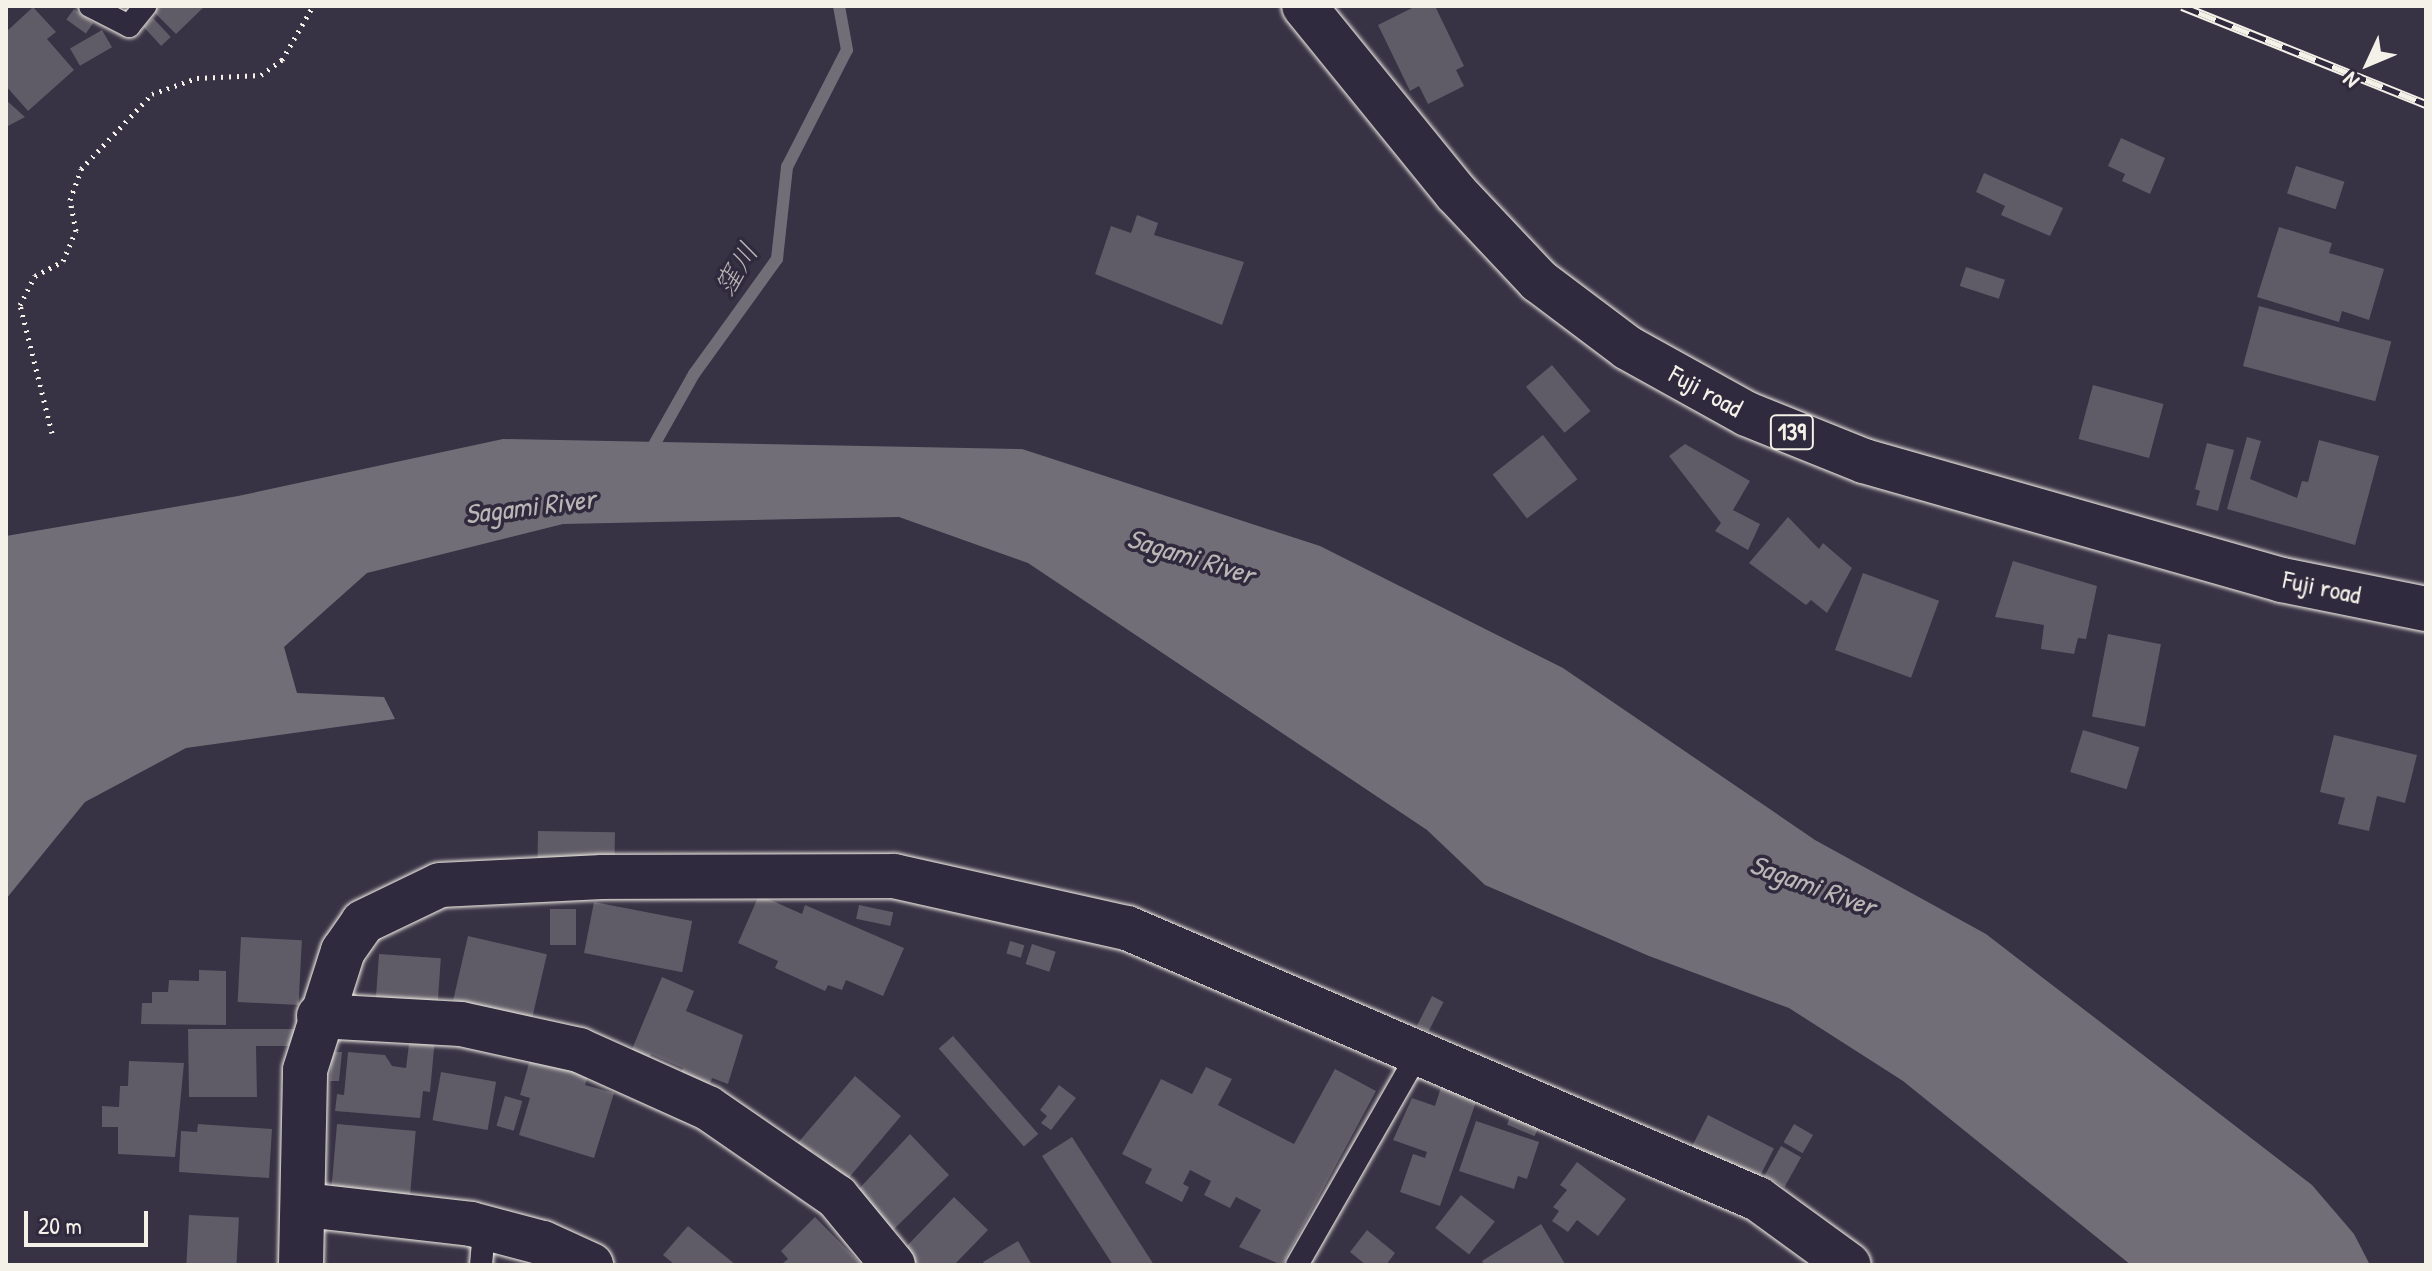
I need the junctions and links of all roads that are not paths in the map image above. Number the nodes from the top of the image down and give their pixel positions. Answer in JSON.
{"nodes":[{"id":1,"x":90,"y":6,"type":"edge"},
{"id":2,"x":145,"y":6,"type":"edge"},
{"id":3,"x":1304,"y":6,"type":"edge"},
{"id":4,"x":2426,"y":609,"type":"edge"},
{"id":5,"x":319,"y":1016,"type":"junction"},
{"id":6,"x":1420,"y":1050,"type":"junction"},
{"id":7,"x":305,"y":1205,"type":"junction"},
{"id":8,"x":482,"y":1247,"type":"edge"},
{"id":9,"x":301,"y":1265,"type":"edge"},
{"id":10,"x":591,"y":1265,"type":"edge"},
{"id":11,"x":893,"y":1265,"type":"edge"},
{"id":12,"x":1297,"y":1265,"type":"edge"},
{"id":13,"x":1849,"y":1265,"type":"edge"}],
"edges":[{"from":1,"to":2,"type":"lane"},
{"from":3,"to":4,"type":"main road","name":"Fuji road","number":"139"},
{"from":5,"to":6,"type":"main road"},
{"from":5,"to":7,"type":"main road"},
{"from":5,"to":11,"type":"main road"},
{"from":6,"to":12,"type":"lane"},
{"from":6,"to":13,"type":"main road"},
{"from":7,"to":8,"type":"main road"},
{"from":7,"to":9,"type":"main road"},
{"from":8,"to":10,"type":"main road"}]}
